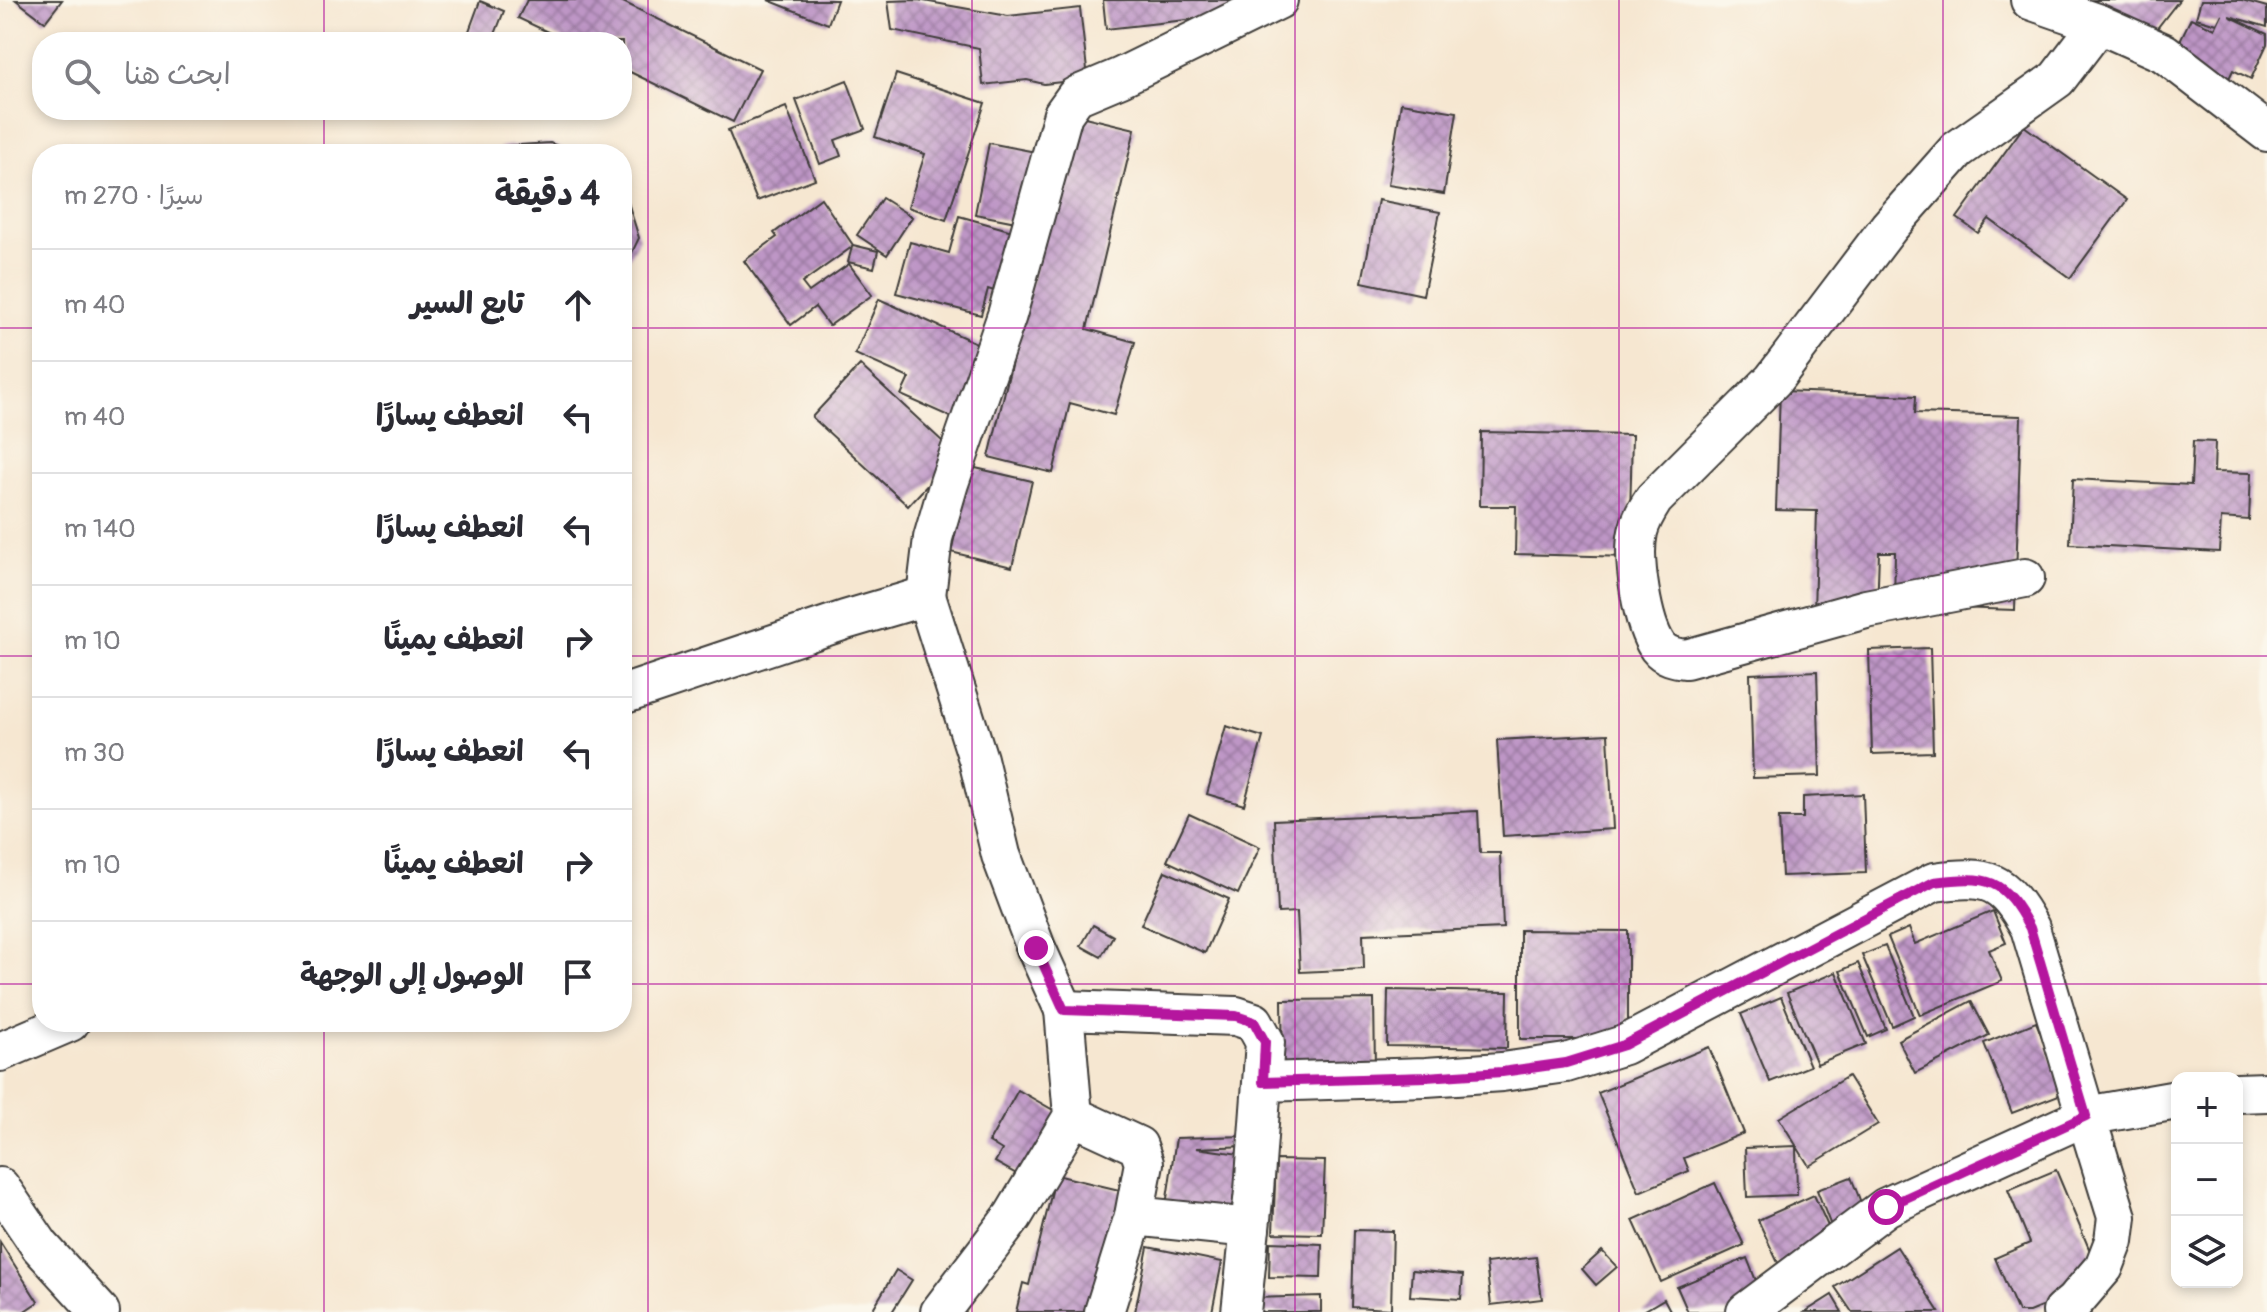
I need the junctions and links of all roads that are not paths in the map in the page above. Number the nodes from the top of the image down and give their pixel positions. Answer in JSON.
{"nodes":[{"id":1,"x":1278,"y":0,"type":"edge"},
{"id":2,"x":2030,"y":0,"type":"edge"},
{"id":3,"x":2099,"y":24,"type":"junction"},
{"id":4,"x":2267,"y":132,"type":"edge"},
{"id":5,"x":2025,"y":578,"type":"dead end"},
{"id":6,"x":926,"y":596,"type":"junction"},
{"id":7,"x":632,"y":692,"type":"edge"},
{"id":8,"x":1064,"y":1010,"type":"junction"},
{"id":9,"x":47,"y":1032,"type":"edge"},
{"id":10,"x":0,"y":1052,"type":"edge"},
{"id":11,"x":1263,"y":1082,"type":"junction"},
{"id":12,"x":2267,"y":1092,"type":"edge"},
{"id":13,"x":2243,"y":1093,"type":"edge"},
{"id":14,"x":2171,"y":1101,"type":"edge"},
{"id":15,"x":1073,"y":1116,"type":"junction"},
{"id":16,"x":2086,"y":1116,"type":"junction"},
{"id":17,"x":0,"y":1187,"type":"edge"},
{"id":18,"x":1134,"y":1216,"type":"junction"},
{"id":19,"x":1250,"y":1228,"type":"junction"},
{"id":20,"x":100,"y":1312,"type":"edge"},
{"id":21,"x":940,"y":1312,"type":"edge"},
{"id":22,"x":1104,"y":1312,"type":"edge"},
{"id":23,"x":1241,"y":1312,"type":"edge"},
{"id":24,"x":1746,"y":1312,"type":"edge"},
{"id":25,"x":2062,"y":1312,"type":"edge"}],
"edges":[{"from":1,"to":6,"type":"street"},
{"from":2,"to":3,"type":"street"},
{"from":3,"to":4,"type":"street"},
{"from":3,"to":5,"type":"street"},
{"from":6,"to":7,"type":"street"},
{"from":6,"to":8,"type":"street"},
{"from":8,"to":11,"type":"street"},
{"from":8,"to":15,"type":"street"},
{"from":9,"to":10,"type":"street"},
{"from":11,"to":16,"type":"street"},
{"from":11,"to":19,"type":"street"},
{"from":12,"to":13,"type":"street"},
{"from":14,"to":16,"type":"street"},
{"from":15,"to":18,"type":"street"},
{"from":15,"to":21,"type":"street"},
{"from":16,"to":24,"type":"street"},
{"from":16,"to":25,"type":"street"},
{"from":17,"to":20,"type":"street"},
{"from":18,"to":19,"type":"street"},
{"from":18,"to":22,"type":"street"},
{"from":19,"to":23,"type":"street"}]}
